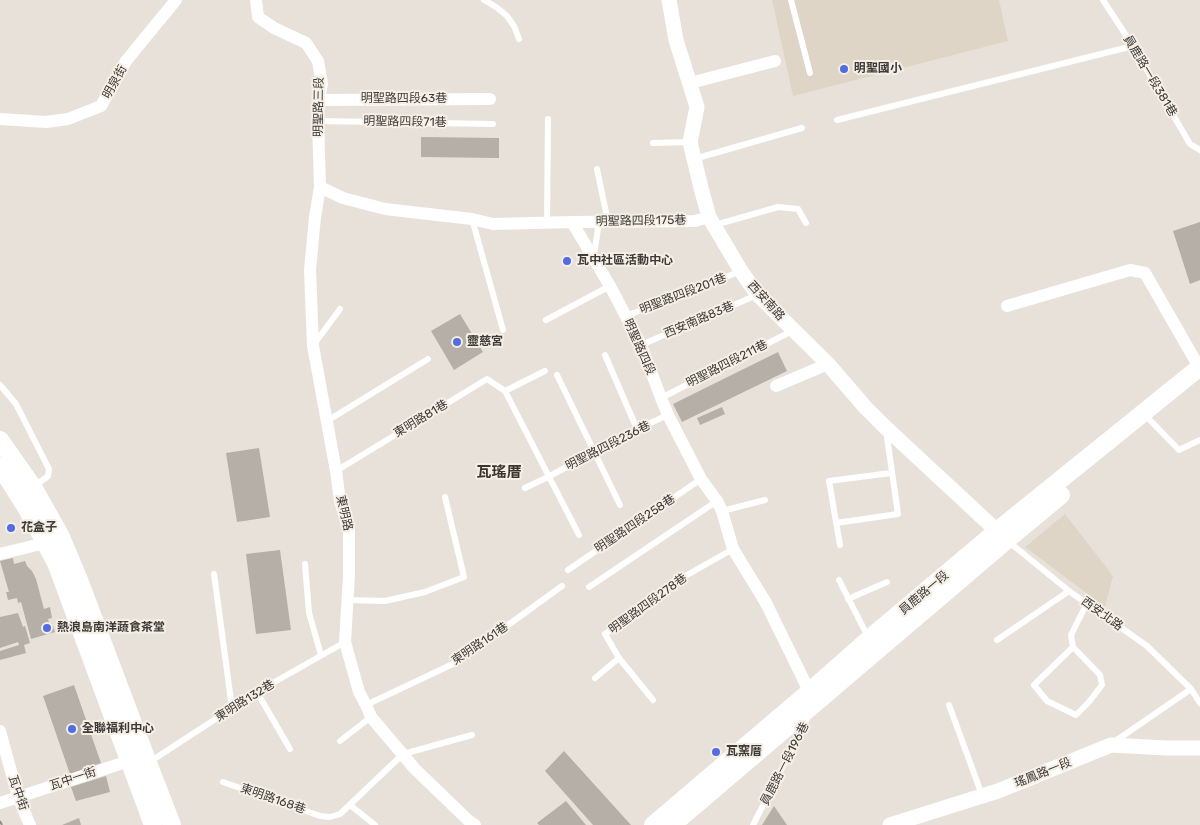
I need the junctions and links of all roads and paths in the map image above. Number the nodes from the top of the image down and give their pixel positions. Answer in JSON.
{"nodes":[{"id":1,"x":176,"y":0,"type":"edge"},
{"id":2,"x":256,"y":0,"type":"edge"},
{"id":3,"x":484,"y":0,"type":"edge"},
{"id":4,"x":668,"y":0,"type":"edge"},
{"id":5,"x":791,"y":0,"type":"edge"},
{"id":6,"x":1103,"y":0,"type":"edge"},
{"id":7,"x":519,"y":39,"type":"dead end"},
{"id":8,"x":1133,"y":46,"type":"junction"},
{"id":9,"x":775,"y":61,"type":"dead end"},
{"id":10,"x":810,"y":72,"type":"dead end"},
{"id":11,"x":690,"y":83,"type":"junction"},
{"id":12,"x":490,"y":99,"type":"dead end"},
{"id":13,"x":319,"y":100,"type":"junction"},
{"id":14,"x":0,"y":119,"type":"edge"},
{"id":15,"x":548,"y":119,"type":"dead end"},
{"id":16,"x":837,"y":120,"type":"dead end"},
{"id":17,"x":318,"y":121,"type":"junction"},
{"id":18,"x":493,"y":124,"type":"dead end"},
{"id":19,"x":802,"y":128,"type":"dead end"},
{"id":20,"x":690,"y":142,"type":"junction"},
{"id":21,"x":653,"y":143,"type":"dead end"},
{"id":22,"x":1200,"y":150,"type":"edge"},
{"id":23,"x":694,"y":159,"type":"junction"},
{"id":24,"x":597,"y":169,"type":"dead end"},
{"id":25,"x":320,"y":187,"type":"junction"},
{"id":26,"x":472,"y":219,"type":"junction"},
{"id":27,"x":711,"y":221,"type":"junction"},
{"id":28,"x":572,"y":222,"type":"junction"},
{"id":29,"x":603,"y":222,"type":"junction"},
{"id":30,"x":547,"y":223,"type":"junction"},
{"id":31,"x":806,"y":223,"type":"dead end"},
{"id":32,"x":594,"y":259,"type":"junction"},
{"id":33,"x":741,"y":271,"type":"junction"},
{"id":34,"x":610,"y":286,"type":"junction"},
{"id":35,"x":757,"y":294,"type":"junction"},
{"id":36,"x":1007,"y":306,"type":"dead end"},
{"id":37,"x":340,"y":310,"type":"dead end"},
{"id":38,"x":626,"y":316,"type":"junction"},
{"id":39,"x":546,"y":320,"type":"dead end"},
{"id":40,"x":503,"y":330,"type":"dead end"},
{"id":41,"x":793,"y":330,"type":"junction"},
{"id":42,"x":641,"y":345,"type":"junction"},
{"id":43,"x":313,"y":346,"type":"junction"},
{"id":44,"x":605,"y":355,"type":"dead end"},
{"id":45,"x":428,"y":359,"type":"dead end"},
{"id":46,"x":828,"y":364,"type":"junction"},
{"id":47,"x":545,"y":371,"type":"dead end"},
{"id":48,"x":1200,"y":371,"type":"edge"},
{"id":49,"x":558,"y":375,"type":"dead end"},
{"id":50,"x":0,"y":385,"type":"edge"},
{"id":51,"x":776,"y":386,"type":"dead end"},
{"id":52,"x":505,"y":391,"type":"junction"},
{"id":53,"x":661,"y":398,"type":"junction"},
{"id":54,"x":668,"y":415,"type":"junction"},
{"id":55,"x":1147,"y":417,"type":"junction"},
{"id":56,"x":327,"y":421,"type":"junction"},
{"id":57,"x":885,"y":427,"type":"junction"},
{"id":58,"x":637,"y":429,"type":"junction"},
{"id":59,"x":0,"y":440,"type":"edge"},
{"id":60,"x":1200,"y":440,"type":"edge"},
{"id":61,"x":595,"y":452,"type":"junction"},
{"id":62,"x":0,"y":466,"type":"edge"},
{"id":63,"x":336,"y":471,"type":"junction"},
{"id":64,"x":891,"y":473,"type":"junction"},
{"id":65,"x":548,"y":477,"type":"junction"},
{"id":66,"x":701,"y":479,"type":"junction"},
{"id":67,"x":33,"y":487,"type":"junction"},
{"id":68,"x":524,"y":488,"type":"dead end"},
{"id":69,"x":444,"y":497,"type":"dead end"},
{"id":70,"x":765,"y":500,"type":"dead end"},
{"id":71,"x":620,"y":505,"type":"dead end"},
{"id":72,"x":719,"y":506,"type":"junction"},
{"id":73,"x":836,"y":523,"type":"junction"},
{"id":74,"x":579,"y":535,"type":"dead end"},
{"id":75,"x":1002,"y":535,"type":"junction"},
{"id":76,"x":45,"y":543,"type":"junction"},
{"id":77,"x":840,"y":545,"type":"dead end"},
{"id":78,"x":733,"y":549,"type":"junction"},
{"id":79,"x":0,"y":554,"type":"edge"},
{"id":80,"x":305,"y":564,"type":"dead end"},
{"id":81,"x":568,"y":570,"type":"dead end"},
{"id":82,"x":214,"y":574,"type":"dead end"},
{"id":83,"x":839,"y":580,"type":"dead end"},
{"id":84,"x":887,"y":582,"type":"dead end"},
{"id":85,"x":562,"y":586,"type":"dead end"},
{"id":86,"x":589,"y":587,"type":"dead end"},
{"id":87,"x":1069,"y":591,"type":"junction"},
{"id":88,"x":848,"y":599,"type":"junction"},
{"id":89,"x":348,"y":600,"type":"junction"},
{"id":90,"x":1087,"y":603,"type":"junction"},
{"id":91,"x":869,"y":639,"type":"junction"},
{"id":92,"x":997,"y":640,"type":"dead end"},
{"id":93,"x":345,"y":642,"type":"junction"},
{"id":94,"x":1073,"y":648,"type":"junction"},
{"id":95,"x":321,"y":655,"type":"junction"},
{"id":96,"x":619,"y":658,"type":"junction"},
{"id":97,"x":595,"y":678,"type":"dead end"},
{"id":98,"x":1191,"y":688,"type":"junction"},
{"id":99,"x":257,"y":692,"type":"junction"},
{"id":100,"x":812,"y":698,"type":"junction"},
{"id":101,"x":653,"y":700,"type":"dead end"},
{"id":102,"x":1200,"y":703,"type":"edge"},
{"id":103,"x":949,"y":704,"type":"dead end"},
{"id":104,"x":366,"y":705,"type":"junction"},
{"id":105,"x":232,"y":708,"type":"junction"},
{"id":106,"x":371,"y":717,"type":"junction"},
{"id":107,"x":0,"y":731,"type":"edge"},
{"id":108,"x":472,"y":735,"type":"dead end"},
{"id":109,"x":340,"y":741,"type":"dead end"},
{"id":110,"x":1111,"y":745,"type":"junction"},
{"id":111,"x":1200,"y":748,"type":"edge"},
{"id":112,"x":290,"y":749,"type":"dead end"},
{"id":113,"x":403,"y":754,"type":"junction"},
{"id":114,"x":129,"y":761,"type":"junction"},
{"id":115,"x":148,"y":763,"type":"junction"},
{"id":116,"x":223,"y":782,"type":"dead end"},
{"id":117,"x":982,"y":796,"type":"junction"},
{"id":118,"x":18,"y":797,"type":"junction"},
{"id":119,"x":0,"y":803,"type":"edge"},
{"id":120,"x":350,"y":805,"type":"junction"},
{"id":121,"x":0,"y":821,"type":"edge"},
{"id":122,"x":2,"y":825,"type":"edge"},
{"id":123,"x":30,"y":825,"type":"edge"},
{"id":124,"x":153,"y":825,"type":"edge"},
{"id":125,"x":172,"y":825,"type":"edge"},
{"id":126,"x":375,"y":825,"type":"edge"},
{"id":127,"x":475,"y":825,"type":"edge"},
{"id":128,"x":652,"y":825,"type":"edge"},
{"id":129,"x":672,"y":825,"type":"edge"},
{"id":130,"x":753,"y":825,"type":"edge"},
{"id":131,"x":890,"y":825,"type":"edge"}],
"edges":[{"from":1,"to":14,"type":"street","name":"明泉街"},
{"from":2,"to":13,"type":"street","name":"明聖路三段"},
{"from":3,"to":7,"type":"lane"},
{"from":4,"to":11,"type":"street","name":"西安南路"},
{"from":5,"to":10,"type":"lane"},
{"from":6,"to":8,"type":"lane","name":"員鹿路一段381巷"},
{"from":8,"to":16,"type":"lane"},
{"from":8,"to":22,"type":"lane","name":"員鹿路一段381巷"},
{"from":9,"to":11,"type":"street"},
{"from":11,"to":20,"type":"street","name":"西安南路"},
{"from":12,"to":13,"type":"street","name":"明聖路四段63巷"},
{"from":13,"to":17,"type":"street","name":"明聖路三段"},
{"from":15,"to":30,"type":"lane"},
{"from":17,"to":18,"type":"lane","name":"明聖路四段71巷"},
{"from":17,"to":25,"type":"street","name":"明聖路三段"},
{"from":19,"to":23,"type":"lane"},
{"from":20,"to":21,"type":"lane"},
{"from":20,"to":23,"type":"street","name":"西安南路"},
{"from":23,"to":27,"type":"street","name":"西安南路"},
{"from":24,"to":29,"type":"lane"},
{"from":25,"to":26,"type":"street"},
{"from":25,"to":43,"type":"street","name":"東明路"},
{"from":26,"to":30,"type":"street"},
{"from":26,"to":40,"type":"lane"},
{"from":27,"to":29,"type":"street","name":"明聖路四段175巷"},
{"from":27,"to":31,"type":"lane"},
{"from":27,"to":33,"type":"street","name":"西安南路"},
{"from":28,"to":29,"type":"street","name":"明聖路四段175巷"},
{"from":28,"to":30,"type":"street"},
{"from":28,"to":32,"type":"street","name":"明聖路四段"},
{"from":29,"to":32,"type":"lane"},
{"from":32,"to":34,"type":"street","name":"明聖路四段"},
{"from":33,"to":35,"type":"street","name":"西安南路"},
{"from":33,"to":38,"type":"lane","name":"明聖路四段201巷"},
{"from":34,"to":38,"type":"street","name":"明聖路四段"},
{"from":34,"to":39,"type":"lane"},
{"from":35,"to":41,"type":"street","name":"西安南路"},
{"from":35,"to":42,"type":"lane","name":"西安南路83巷"},
{"from":36,"to":48,"type":"street"},
{"from":37,"to":43,"type":"lane"},
{"from":38,"to":42,"type":"street","name":"明聖路四段"},
{"from":41,"to":46,"type":"street","name":"西安南路"},
{"from":41,"to":53,"type":"lane","name":"明聖路四段211巷"},
{"from":42,"to":53,"type":"street","name":"明聖路四段"},
{"from":43,"to":56,"type":"street","name":"東明路"},
{"from":44,"to":58,"type":"lane"},
{"from":45,"to":56,"type":"lane"},
{"from":46,"to":51,"type":"street"},
{"from":46,"to":57,"type":"street","name":"西安南路"},
{"from":47,"to":52,"type":"lane"},
{"from":48,"to":55,"type":"main road","name":"員鹿路一段"},
{"from":49,"to":61,"type":"lane"},
{"from":50,"to":67,"type":"lane"},
{"from":52,"to":63,"type":"lane","name":"東明路81巷"},
{"from":52,"to":65,"type":"lane"},
{"from":53,"to":54,"type":"street","name":"明聖路四段"},
{"from":54,"to":58,"type":"lane","name":"明聖路四段236巷"},
{"from":54,"to":66,"type":"street","name":"明聖路四段"},
{"from":55,"to":60,"type":"lane"},
{"from":55,"to":75,"type":"main road","name":"員鹿路一段"},
{"from":56,"to":63,"type":"street","name":"東明路"},
{"from":57,"to":64,"type":"lane"},
{"from":57,"to":75,"type":"street","name":"西安南路"},
{"from":58,"to":61,"type":"lane","name":"明聖路四段236巷"},
{"from":59,"to":67,"type":"main road"},
{"from":61,"to":65,"type":"lane","name":"明聖路四段236巷"},
{"from":61,"to":71,"type":"lane"},
{"from":62,"to":76,"type":"main road"},
{"from":63,"to":89,"type":"street","name":"東明路"},
{"from":64,"to":73,"type":"lane"},
{"from":64,"to":73,"type":"lane"},
{"from":65,"to":68,"type":"lane","name":"明聖路四段236巷"},
{"from":65,"to":74,"type":"lane"},
{"from":66,"to":72,"type":"street","name":"明聖路四段"},
{"from":66,"to":81,"type":"lane","name":"明聖路四段258巷"},
{"from":67,"to":115,"type":"main road"},
{"from":69,"to":89,"type":"lane"},
{"from":70,"to":72,"type":"lane"},
{"from":72,"to":78,"type":"street","name":"明聖路四段"},
{"from":72,"to":86,"type":"lane"},
{"from":73,"to":77,"type":"lane"},
{"from":75,"to":87,"type":"lane","name":"西安北路"},
{"from":75,"to":91,"type":"main road","name":"員鹿路一段"},
{"from":75,"to":100,"type":"main road","name":"員鹿路一段"},
{"from":76,"to":79,"type":"street"},
{"from":76,"to":114,"type":"main road"},
{"from":78,"to":96,"type":"lane","name":"明聖路四段278巷"},
{"from":78,"to":100,"type":"street","name":"明聖路四段"},
{"from":80,"to":95,"type":"lane"},
{"from":82,"to":105,"type":"lane"},
{"from":83,"to":88,"type":"lane"},
{"from":84,"to":88,"type":"lane"},
{"from":85,"to":104,"type":"lane","name":"東明路161巷"},
{"from":87,"to":90,"type":"lane","name":"西安北路"},
{"from":87,"to":92,"type":"lane"},
{"from":88,"to":91,"type":"lane"},
{"from":89,"to":93,"type":"street","name":"東明路"},
{"from":90,"to":94,"type":"lane"},
{"from":90,"to":98,"type":"lane","name":"西安北路"},
{"from":91,"to":100,"type":"main road","name":"員鹿路一段"},
{"from":93,"to":95,"type":"lane","name":"東明路132巷"},
{"from":93,"to":104,"type":"street","name":"東明路"},
{"from":94,"to":94,"type":"lane"},
{"from":95,"to":99,"type":"lane","name":"東明路132巷"},
{"from":96,"to":97,"type":"lane"},
{"from":96,"to":101,"type":"lane","name":"明聖路四段278巷"},
{"from":98,"to":102,"type":"lane","name":"西安北路"},
{"from":98,"to":110,"type":"lane"},
{"from":99,"to":105,"type":"lane","name":"東明路132巷"},
{"from":99,"to":112,"type":"lane"},
{"from":100,"to":128,"type":"main road","name":"員鹿路一段"},
{"from":100,"to":129,"type":"main road","name":"員鹿路一段"},
{"from":100,"to":130,"type":"lane","name":"員鹿路一段196巷"},
{"from":103,"to":117,"type":"lane"},
{"from":104,"to":106,"type":"street","name":"東明路"},
{"from":105,"to":115,"type":"lane","name":"東明路132巷"},
{"from":106,"to":109,"type":"lane"},
{"from":106,"to":113,"type":"street","name":"東明路"},
{"from":107,"to":118,"type":"street","name":"瓦中街"},
{"from":108,"to":113,"type":"lane"},
{"from":110,"to":111,"type":"street","name":"瑤鳳路一段"},
{"from":110,"to":117,"type":"street","name":"瑤鳳路一段"},
{"from":113,"to":120,"type":"lane","name":"東明路168巷"},
{"from":113,"to":127,"type":"street","name":"東明路"},
{"from":114,"to":115,"type":"street","name":"瓦中一街"},
{"from":114,"to":118,"type":"street","name":"瓦中一街"},
{"from":114,"to":124,"type":"main road"},
{"from":115,"to":125,"type":"main road"},
{"from":116,"to":120,"type":"lane","name":"東明路168巷"},
{"from":117,"to":131,"type":"street","name":"瑤鳳路一段"},
{"from":118,"to":119,"type":"street","name":"瓦中一街"},
{"from":118,"to":123,"type":"street","name":"瓦中街"},
{"from":120,"to":126,"type":"lane"},
{"from":121,"to":122,"type":"path"}]}
